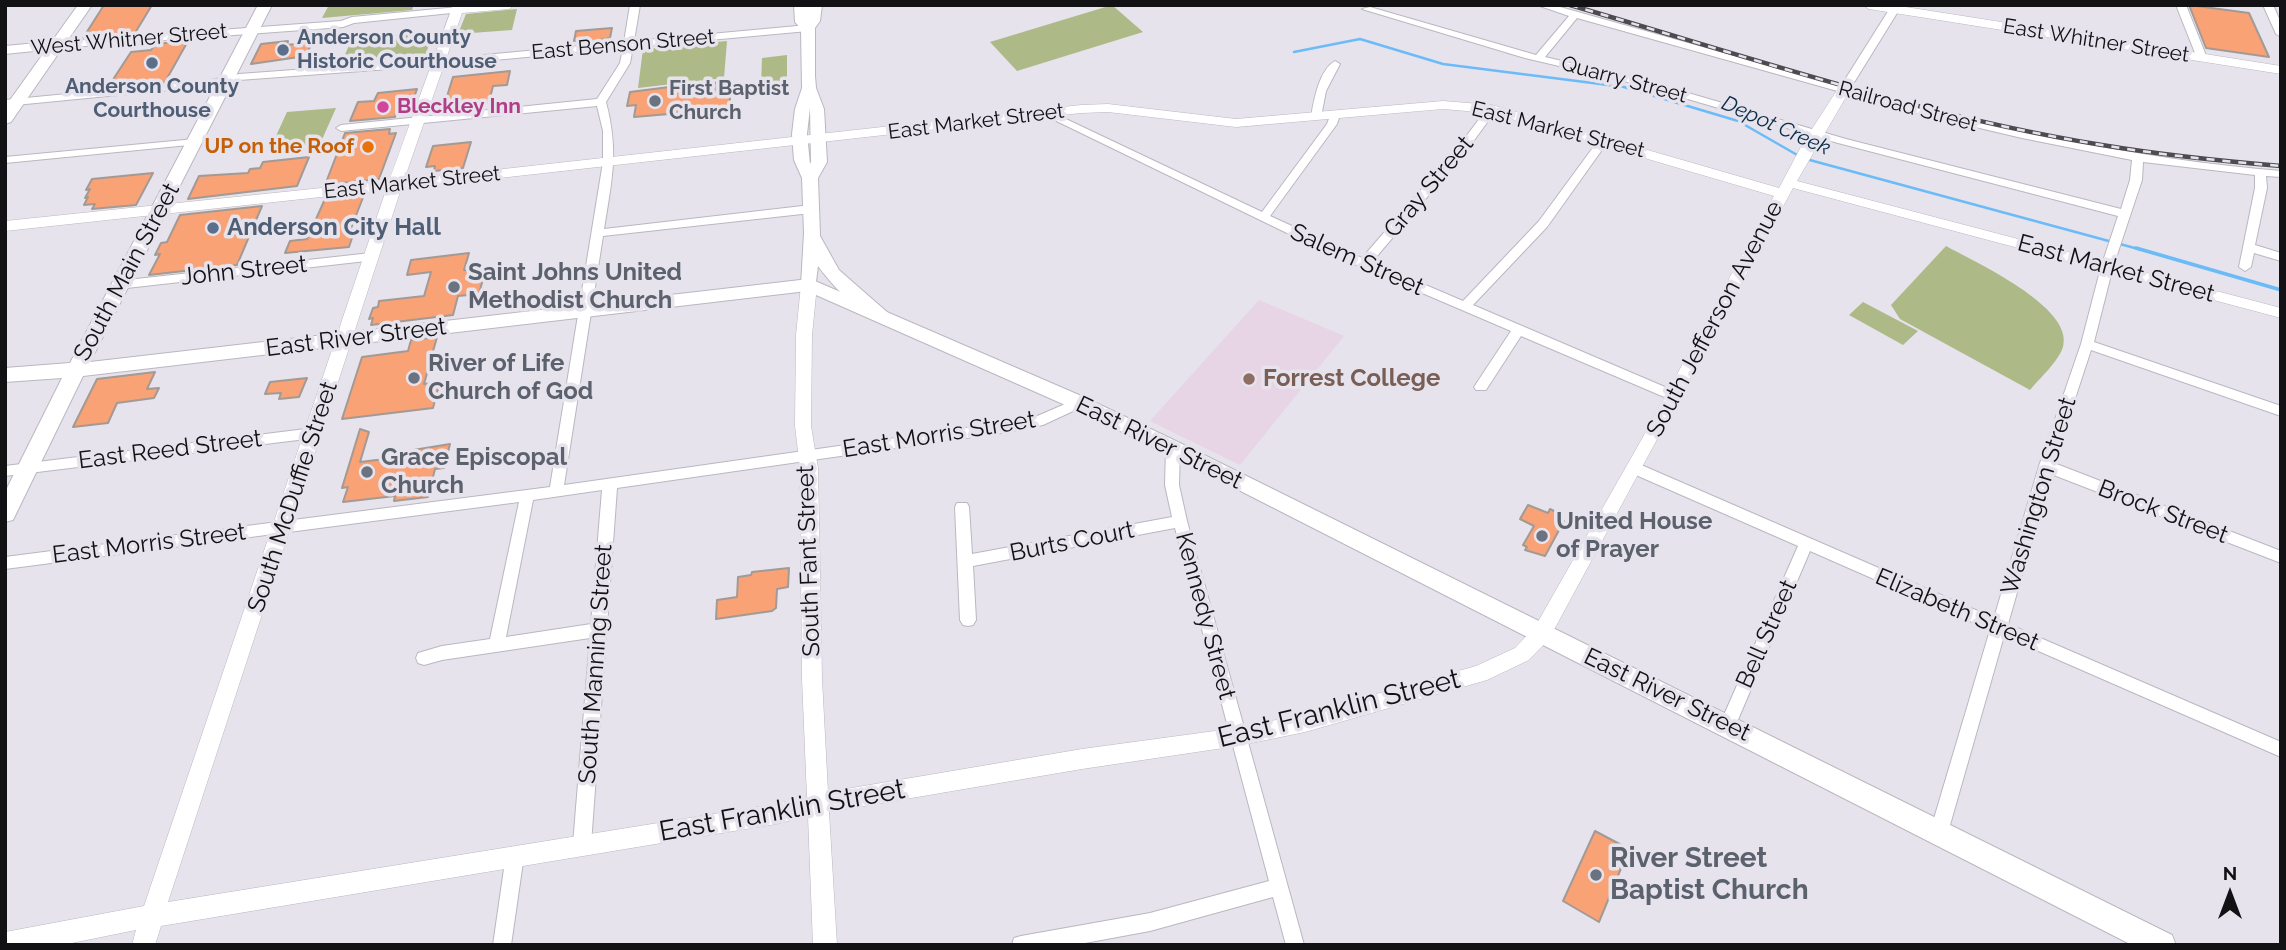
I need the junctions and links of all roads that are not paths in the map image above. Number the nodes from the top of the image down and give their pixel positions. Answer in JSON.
{"nodes":[{"id":1,"x":85,"y":5,"type":"edge"},
{"id":2,"x":265,"y":5,"type":"edge"},
{"id":3,"x":509,"y":5,"type":"edge"},
{"id":4,"x":635,"y":5,"type":"edge"},
{"id":5,"x":801,"y":5,"type":"edge"},
{"id":6,"x":815,"y":5,"type":"edge"},
{"id":7,"x":1542,"y":5,"type":"edge"},
{"id":8,"x":1869,"y":5,"type":"edge"},
{"id":9,"x":2171,"y":5,"type":"edge"},
{"id":10,"x":2269,"y":5,"type":"edge"},
{"id":11,"x":2182,"y":6,"type":"edge"},
{"id":12,"x":1896,"y":7,"type":"edge"},
{"id":13,"x":458,"y":8,"type":"edge"},
{"id":14,"x":1367,"y":9,"type":"dead end"},
{"id":15,"x":1575,"y":15,"type":"junction"},
{"id":16,"x":808,"y":27,"type":"junction"},
{"id":17,"x":252,"y":32,"type":"junction"},
{"id":18,"x":2281,"y":34,"type":"edge"},
{"id":19,"x":629,"y":44,"type":"junction"},
{"id":20,"x":58,"y":46,"type":"junction"},
{"id":21,"x":5,"y":50,"type":"edge"},
{"id":22,"x":1539,"y":58,"type":"junction"},
{"id":23,"x":2202,"y":58,"type":"junction"},
{"id":24,"x":440,"y":62,"type":"junction"},
{"id":25,"x":1335,"y":64,"type":"dead end"},
{"id":26,"x":2281,"y":70,"type":"edge"},
{"id":27,"x":229,"y":79,"type":"junction"},
{"id":28,"x":809,"y":89,"type":"junction"},
{"id":29,"x":1844,"y":90,"type":"junction"},
{"id":30,"x":12,"y":102,"type":"edge"},
{"id":31,"x":601,"y":102,"type":"junction"},
{"id":32,"x":1492,"y":109,"type":"junction"},
{"id":33,"x":1045,"y":113,"type":"junction"},
{"id":34,"x":1335,"y":115,"type":"junction"},
{"id":35,"x":1316,"y":117,"type":"junction"},
{"id":36,"x":5,"y":119,"type":"edge"},
{"id":37,"x":420,"y":120,"type":"junction"},
{"id":38,"x":341,"y":128,"type":"dead end"},
{"id":39,"x":1817,"y":132,"type":"junction"},
{"id":40,"x":1604,"y":140,"type":"junction"},
{"id":41,"x":819,"y":141,"type":"junction"},
{"id":42,"x":195,"y":142,"type":"junction"},
{"id":43,"x":801,"y":142,"type":"junction"},
{"id":44,"x":2138,"y":159,"type":"junction"},
{"id":45,"x":5,"y":160,"type":"edge"},
{"id":46,"x":609,"y":162,"type":"junction"},
{"id":47,"x":2260,"y":173,"type":"junction"},
{"id":48,"x":2281,"y":174,"type":"edge"},
{"id":49,"x":810,"y":178,"type":"junction"},
{"id":50,"x":397,"y":184,"type":"junction"},
{"id":51,"x":1786,"y":188,"type":"junction"},
{"id":52,"x":811,"y":209,"type":"junction"},
{"id":53,"x":158,"y":210,"type":"junction"},
{"id":54,"x":2125,"y":214,"type":"junction"},
{"id":55,"x":1263,"y":218,"type":"junction"},
{"id":56,"x":5,"y":226,"type":"edge"},
{"id":57,"x":598,"y":233,"type":"junction"},
{"id":58,"x":812,"y":233,"type":"junction"},
{"id":59,"x":2251,"y":247,"type":"junction"},
{"id":60,"x":371,"y":257,"type":"junction"},
{"id":61,"x":2281,"y":257,"type":"edge"},
{"id":62,"x":1364,"y":264,"type":"junction"},
{"id":63,"x":2108,"y":267,"type":"junction"},
{"id":64,"x":2245,"y":267,"type":"dead end"},
{"id":65,"x":118,"y":285,"type":"junction"},
{"id":66,"x":809,"y":285,"type":"junction"},
{"id":67,"x":1464,"y":307,"type":"junction"},
{"id":68,"x":585,"y":311,"type":"junction"},
{"id":69,"x":2281,"y":313,"type":"edge"},
{"id":70,"x":881,"y":316,"type":"junction"},
{"id":71,"x":1518,"y":331,"type":"junction"},
{"id":72,"x":345,"y":339,"type":"junction"},
{"id":73,"x":2087,"y":344,"type":"junction"},
{"id":74,"x":76,"y":369,"type":"junction"},
{"id":75,"x":5,"y":375,"type":"edge"},
{"id":76,"x":1481,"y":387,"type":"dead end"},
{"id":77,"x":1674,"y":396,"type":"junction"},
{"id":78,"x":1079,"y":403,"type":"junction"},
{"id":79,"x":2281,"y":411,"type":"edge"},
{"id":80,"x":314,"y":433,"type":"junction"},
{"id":81,"x":1173,"y":448,"type":"junction"},
{"id":82,"x":806,"y":455,"type":"junction"},
{"id":83,"x":2046,"y":466,"type":"junction"},
{"id":84,"x":1634,"y":468,"type":"junction"},
{"id":85,"x":15,"y":470,"type":"edge"},
{"id":86,"x":610,"y":483,"type":"junction"},
{"id":87,"x":556,"y":491,"type":"junction"},
{"id":88,"x":527,"y":496,"type":"junction"},
{"id":89,"x":962,"y":507,"type":"dead end"},
{"id":90,"x":5,"y":514,"type":"edge"},
{"id":91,"x":1180,"y":522,"type":"junction"},
{"id":92,"x":283,"y":527,"type":"junction"},
{"id":93,"x":1806,"y":544,"type":"junction"},
{"id":94,"x":2281,"y":557,"type":"edge"},
{"id":95,"x":5,"y":562,"type":"edge"},
{"id":96,"x":964,"y":562,"type":"junction"},
{"id":97,"x":968,"y":620,"type":"dead end"},
{"id":98,"x":1999,"y":628,"type":"junction"},
{"id":99,"x":598,"y":630,"type":"junction"},
{"id":100,"x":1542,"y":633,"type":"junction"},
{"id":101,"x":498,"y":645,"type":"junction"},
{"id":102,"x":424,"y":658,"type":"dead end"},
{"id":103,"x":1728,"y":724,"type":"junction"},
{"id":104,"x":1237,"y":737,"type":"junction"},
{"id":105,"x":2281,"y":750,"type":"edge"},
{"id":106,"x":817,"y":804,"type":"junction"},
{"id":107,"x":1939,"y":832,"type":"junction"},
{"id":108,"x":582,"y":844,"type":"junction"},
{"id":109,"x":515,"y":855,"type":"junction"},
{"id":110,"x":1279,"y":887,"type":"junction"},
{"id":111,"x":153,"y":916,"type":"junction"},
{"id":112,"x":5,"y":944,"type":"edge"},
{"id":113,"x":143,"y":945,"type":"edge"},
{"id":114,"x":502,"y":945,"type":"edge"},
{"id":115,"x":825,"y":945,"type":"edge"},
{"id":116,"x":1021,"y":945,"type":"edge"},
{"id":117,"x":1295,"y":945,"type":"edge"},
{"id":118,"x":2162,"y":945,"type":"edge"}],
"edges":[{"from":1,"to":20,"type":"main road"},
{"from":2,"to":17,"type":"main road","name":"South Main Street"},
{"from":3,"to":13,"type":"street"},
{"from":4,"to":19,"type":"street"},
{"from":5,"to":16,"type":"main road","name":"South Fant Street"},
{"from":6,"to":16,"type":"main road","name":"South Fant Street"},
{"from":7,"to":15,"type":"street","name":"Railroad Street"},
{"from":8,"to":12,"type":"street","name":"East Whitner Street"},
{"from":9,"to":11,"type":"street"},
{"from":10,"to":18,"type":"street"},
{"from":11,"to":23,"type":"street"},
{"from":12,"to":23,"type":"street","name":"East Whitner Street"},
{"from":12,"to":29,"type":"street","name":"South Jefferson Avenue"},
{"from":13,"to":17,"type":"street"},
{"from":13,"to":24,"type":"street","name":"South McDuffie Street"},
{"from":14,"to":22,"type":"street","name":"Quarry Street"},
{"from":15,"to":22,"type":"street"},
{"from":15,"to":29,"type":"street","name":"Railroad Street"},
{"from":16,"to":19,"type":"street","name":"East Benson Street"},
{"from":16,"to":28,"type":"main road","name":"South Fant Street"},
{"from":17,"to":20,"type":"street","name":"West Whitner Street"},
{"from":17,"to":27,"type":"main road","name":"South Main Street"},
{"from":19,"to":24,"type":"street","name":"East Benson Street"},
{"from":19,"to":31,"type":"street"},
{"from":20,"to":21,"type":"main road","name":"West Whitner Street"},
{"from":20,"to":30,"type":"main road"},
{"from":22,"to":39,"type":"street","name":"Quarry Street"},
{"from":23,"to":26,"type":"street","name":"East Whitner Street"},
{"from":24,"to":27,"type":"street","name":"East Benson Street"},
{"from":24,"to":37,"type":"street","name":"South McDuffie Street"},
{"from":25,"to":35,"type":"street"},
{"from":27,"to":30,"type":"street","name":"East Benson Street"},
{"from":27,"to":42,"type":"main road","name":"South Main Street"},
{"from":28,"to":41,"type":"main road","name":"South Fant Street"},
{"from":28,"to":43,"type":"main road","name":"South Fant Street"},
{"from":29,"to":39,"type":"street","name":"South Jefferson Avenue"},
{"from":29,"to":44,"type":"street","name":"Railroad Street"},
{"from":30,"to":36,"type":"main road"},
{"from":31,"to":37,"type":"street"},
{"from":31,"to":46,"type":"street"},
{"from":32,"to":34,"type":"street","name":"East Market Street"},
{"from":32,"to":40,"type":"street","name":"East Market Street"},
{"from":32,"to":62,"type":"street","name":"Gray Street"},
{"from":33,"to":35,"type":"street","name":"East Market Street"},
{"from":33,"to":41,"type":"street","name":"East Market Street"},
{"from":33,"to":55,"type":"street","name":"Salem Street"},
{"from":34,"to":35,"type":"street","name":"East Market Street"},
{"from":34,"to":55,"type":"street"},
{"from":37,"to":38,"type":"street"},
{"from":37,"to":50,"type":"street","name":"South McDuffie Street"},
{"from":39,"to":51,"type":"street","name":"South Jefferson Avenue"},
{"from":39,"to":54,"type":"street","name":"Quarry Street"},
{"from":40,"to":51,"type":"street","name":"East Market Street"},
{"from":40,"to":67,"type":"street"},
{"from":41,"to":43,"type":"street","name":"East Market Street"},
{"from":41,"to":49,"type":"main road","name":"South Fant Street"},
{"from":42,"to":45,"type":"street"},
{"from":42,"to":53,"type":"main road","name":"South Main Street"},
{"from":43,"to":46,"type":"street","name":"East Market Street"},
{"from":43,"to":49,"type":"main road","name":"South Fant Street"},
{"from":44,"to":47,"type":"street","name":"Railroad Street"},
{"from":44,"to":54,"type":"street","name":"Washington Street"},
{"from":46,"to":50,"type":"street","name":"East Market Street"},
{"from":46,"to":57,"type":"street"},
{"from":47,"to":48,"type":"street","name":"Railroad Street"},
{"from":47,"to":59,"type":"street"},
{"from":49,"to":52,"type":"main road","name":"South Fant Street"},
{"from":50,"to":53,"type":"street","name":"East Market Street"},
{"from":50,"to":60,"type":"street","name":"South McDuffie Street"},
{"from":51,"to":63,"type":"street","name":"East Market Street"},
{"from":51,"to":77,"type":"street","name":"South Jefferson Avenue"},
{"from":52,"to":57,"type":"street"},
{"from":52,"to":58,"type":"main road","name":"South Fant Street"},
{"from":53,"to":56,"type":"street","name":"East Market Street"},
{"from":53,"to":65,"type":"main road","name":"South Main Street"},
{"from":54,"to":63,"type":"street","name":"Washington Street"},
{"from":55,"to":62,"type":"street","name":"Salem Street"},
{"from":57,"to":68,"type":"street"},
{"from":58,"to":66,"type":"main road","name":"South Fant Street"},
{"from":58,"to":70,"type":"main road"},
{"from":59,"to":61,"type":"street"},
{"from":59,"to":64,"type":"street"},
{"from":60,"to":65,"type":"street","name":"John Street"},
{"from":60,"to":72,"type":"street","name":"South McDuffie Street"},
{"from":62,"to":67,"type":"street","name":"Salem Street"},
{"from":63,"to":69,"type":"street","name":"East Market Street"},
{"from":63,"to":73,"type":"street","name":"Washington Street"},
{"from":65,"to":74,"type":"main road","name":"South Main Street"},
{"from":66,"to":68,"type":"main road","name":"East River Street"},
{"from":66,"to":70,"type":"main road","name":"East River Street"},
{"from":66,"to":82,"type":"street","name":"South Fant Street"},
{"from":67,"to":71,"type":"street","name":"Salem Street"},
{"from":68,"to":72,"type":"main road","name":"East River Street"},
{"from":68,"to":87,"type":"street"},
{"from":70,"to":78,"type":"main road","name":"East River Street"},
{"from":71,"to":76,"type":"street"},
{"from":71,"to":77,"type":"street","name":"Salem Street"},
{"from":72,"to":74,"type":"main road","name":"East River Street"},
{"from":72,"to":80,"type":"street","name":"South McDuffie Street"},
{"from":73,"to":79,"type":"street"},
{"from":73,"to":83,"type":"street","name":"Washington Street"},
{"from":74,"to":75,"type":"main road","name":"East River Street"},
{"from":74,"to":85,"type":"main road","name":"South Main Street"},
{"from":77,"to":84,"type":"street","name":"South Jefferson Avenue"},
{"from":78,"to":81,"type":"main road","name":"East River Street"},
{"from":78,"to":82,"type":"street","name":"East Morris Street"},
{"from":80,"to":85,"type":"street","name":"East Reed Street"},
{"from":80,"to":92,"type":"street","name":"South McDuffie Street"},
{"from":81,"to":91,"type":"street","name":"Kennedy Street"},
{"from":81,"to":100,"type":"main road","name":"East River Street"},
{"from":82,"to":86,"type":"street","name":"East Morris Street"},
{"from":82,"to":106,"type":"street","name":"South Fant Street"},
{"from":83,"to":94,"type":"street","name":"Brock Street"},
{"from":83,"to":98,"type":"street","name":"Washington Street"},
{"from":84,"to":93,"type":"street","name":"Elizabeth Street"},
{"from":84,"to":100,"type":"street","name":"South Jefferson Avenue"},
{"from":85,"to":90,"type":"main road","name":"South Main Street"},
{"from":86,"to":87,"type":"street","name":"East Morris Street"},
{"from":86,"to":99,"type":"street","name":"South Manning Street"},
{"from":87,"to":88,"type":"street","name":"East Morris Street"},
{"from":88,"to":92,"type":"street","name":"East Morris Street"},
{"from":88,"to":101,"type":"street"},
{"from":89,"to":96,"type":"street"},
{"from":91,"to":96,"type":"street","name":"Burts Court"},
{"from":91,"to":104,"type":"street","name":"Kennedy Street"},
{"from":92,"to":95,"type":"street","name":"East Morris Street"},
{"from":92,"to":111,"type":"street","name":"South McDuffie Street"},
{"from":93,"to":98,"type":"street","name":"Elizabeth Street"},
{"from":93,"to":103,"type":"street","name":"Bell Street"},
{"from":96,"to":97,"type":"street"},
{"from":98,"to":105,"type":"street","name":"Elizabeth Street"},
{"from":98,"to":107,"type":"street","name":"Washington Street"},
{"from":99,"to":101,"type":"street"},
{"from":99,"to":108,"type":"street","name":"South Manning Street"},
{"from":100,"to":103,"type":"main road","name":"East River Street"},
{"from":100,"to":104,"type":"street","name":"East Franklin Street"},
{"from":101,"to":102,"type":"street"},
{"from":103,"to":107,"type":"main road","name":"East River Street"},
{"from":104,"to":106,"type":"street","name":"East Franklin Street"},
{"from":104,"to":110,"type":"street","name":"Kennedy Street"},
{"from":106,"to":108,"type":"street","name":"East Franklin Street"},
{"from":106,"to":115,"type":"street","name":"South Fant Street"},
{"from":107,"to":118,"type":"main road","name":"East River Street"},
{"from":108,"to":109,"type":"street","name":"East Franklin Street"},
{"from":109,"to":111,"type":"street","name":"East Franklin Street"},
{"from":109,"to":114,"type":"street"},
{"from":110,"to":116,"type":"street"},
{"from":110,"to":117,"type":"street","name":"Kennedy Street"},
{"from":111,"to":112,"type":"street","name":"East Franklin Street"},
{"from":111,"to":113,"type":"street","name":"South McDuffie Street"}]}
